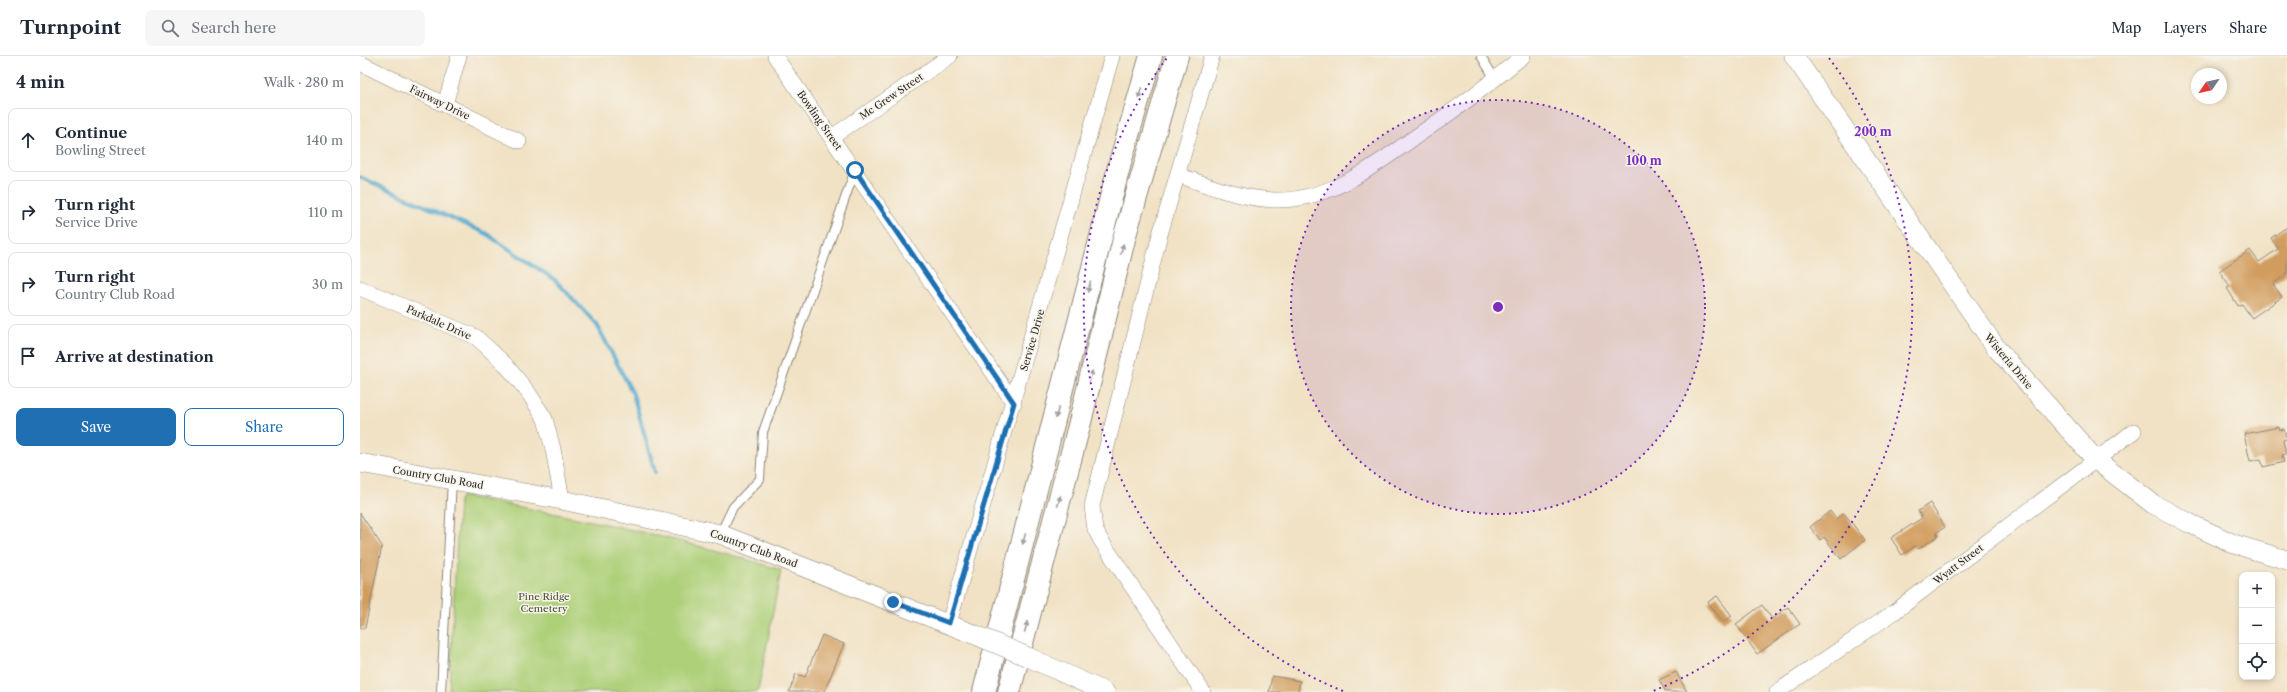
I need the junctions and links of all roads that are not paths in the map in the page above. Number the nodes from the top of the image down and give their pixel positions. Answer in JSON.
{"nodes":[{"id":1,"x":459,"y":56,"type":"edge"},
{"id":2,"x":775,"y":56,"type":"edge"},
{"id":3,"x":950,"y":56,"type":"edge"},
{"id":4,"x":1112,"y":56,"type":"edge"},
{"id":5,"x":1151,"y":56,"type":"edge"},
{"id":6,"x":1177,"y":56,"type":"edge"},
{"id":7,"x":1212,"y":56,"type":"edge"},
{"id":8,"x":1481,"y":56,"type":"edge"},
{"id":9,"x":1523,"y":56,"type":"edge"},
{"id":10,"x":1794,"y":56,"type":"edge"},
{"id":11,"x":360,"y":63,"type":"edge"},
{"id":12,"x":1495,"y":79,"type":"junction"},
{"id":13,"x":444,"y":104,"type":"junction"},
{"id":14,"x":832,"y":137,"type":"junction"},
{"id":15,"x":519,"y":142,"type":"dead end"},
{"id":16,"x":855,"y":170,"type":"junction"},
{"id":17,"x":1178,"y":175,"type":"junction"},
{"id":18,"x":360,"y":288,"type":"edge"},
{"id":19,"x":1014,"y":403,"type":"junction"},
{"id":20,"x":2134,"y":430,"type":"dead end"},
{"id":21,"x":2096,"y":460,"type":"junction"},
{"id":22,"x":360,"y":463,"type":"edge"},
{"id":23,"x":452,"y":480,"type":"junction"},
{"id":24,"x":562,"y":500,"type":"junction"},
{"id":25,"x":720,"y":534,"type":"junction"},
{"id":26,"x":2287,"y":560,"type":"edge"},
{"id":27,"x":949,"y":623,"type":"junction"},
{"id":28,"x":441,"y":692,"type":"edge"},
{"id":29,"x":984,"y":692,"type":"edge"},
{"id":30,"x":1009,"y":692,"type":"edge"},
{"id":31,"x":1105,"y":692,"type":"edge"},
{"id":32,"x":1203,"y":692,"type":"edge"},
{"id":33,"x":1777,"y":692,"type":"edge"}],
"edges":[{"from":1,"to":13,"type":"street"},
{"from":2,"to":14,"type":"street","name":"Bowling Street"},
{"from":3,"to":14,"type":"street","name":"Mc Grew Street"},
{"from":4,"to":19,"type":"street","name":"Service Drive"},
{"from":5,"to":29,"type":"main road","one_way":true},
{"from":30,"to":6,"type":"main road","one_way":true},
{"from":7,"to":17,"type":"street"},
{"from":8,"to":12,"type":"lane"},
{"from":9,"to":12,"type":"street"},
{"from":10,"to":21,"type":"street","name":"Wisteria Drive"},
{"from":11,"to":13,"type":"street","name":"Fairway Drive"},
{"from":12,"to":17,"type":"street"},
{"from":13,"to":15,"type":"street","name":"Fairway Drive"},
{"from":14,"to":16,"type":"street","name":"Bowling Street"},
{"from":16,"to":19,"type":"street","name":"Bowling Street"},
{"from":16,"to":25,"type":"lane"},
{"from":17,"to":32,"type":"street"},
{"from":18,"to":24,"type":"street","name":"Parkdale Drive"},
{"from":19,"to":27,"type":"street","name":"Service Drive"},
{"from":20,"to":21,"type":"street","name":"Wyatt Street"},
{"from":21,"to":26,"type":"street","name":"Wisteria Drive"},
{"from":21,"to":33,"type":"street","name":"Wyatt Street"},
{"from":22,"to":23,"type":"street","name":"Country Club Road"},
{"from":23,"to":24,"type":"street","name":"Country Club Road"},
{"from":23,"to":28,"type":"lane"},
{"from":24,"to":25,"type":"street","name":"Country Club Road"},
{"from":25,"to":27,"type":"street","name":"Country Club Road"},
{"from":27,"to":31,"type":"street","name":"Country Club Road","bridge":true}]}
